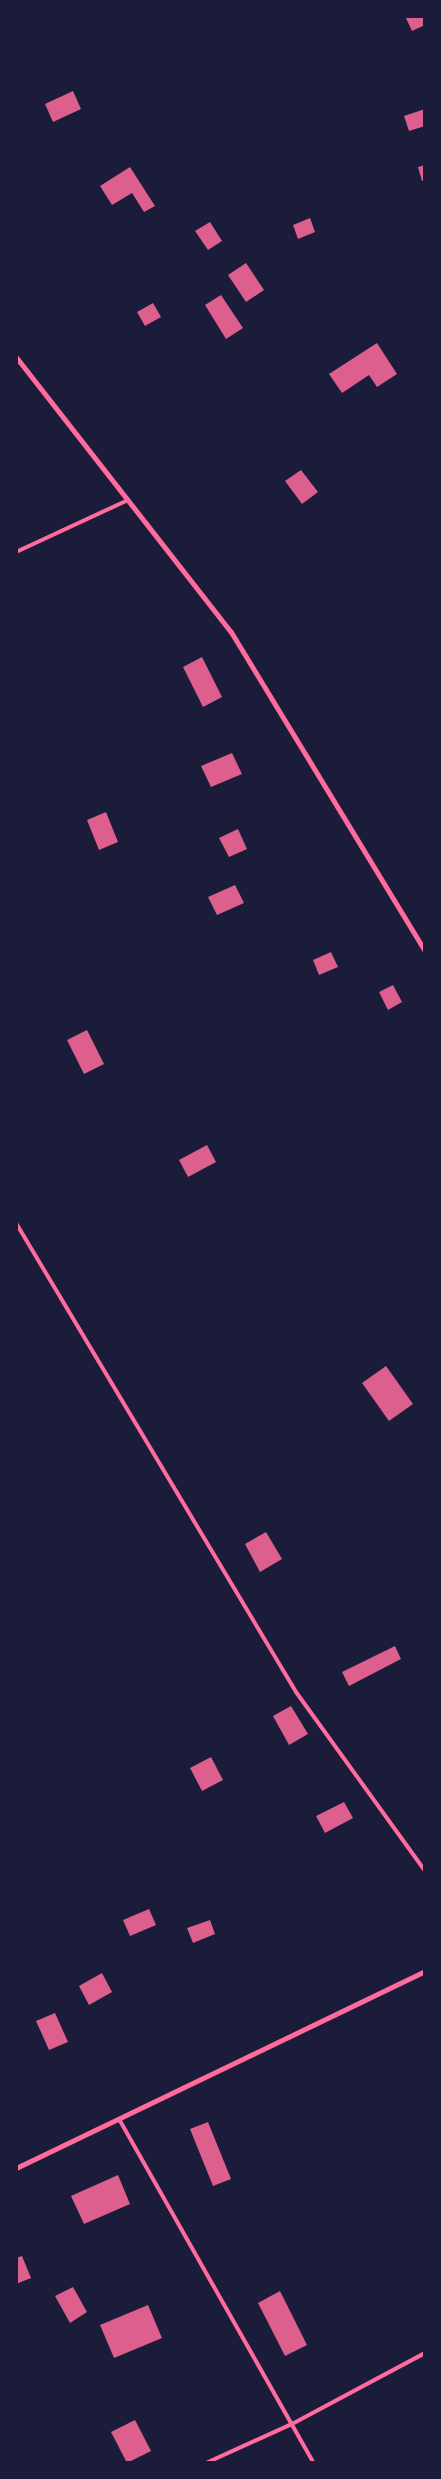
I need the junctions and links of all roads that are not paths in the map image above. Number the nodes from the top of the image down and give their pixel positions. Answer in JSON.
{"nodes":[{"id":1,"x":16,"y":357,"type":"edge"},
{"id":2,"x":128,"y":500,"type":"junction"},
{"id":3,"x":16,"y":552,"type":"edge"},
{"id":4,"x":425,"y":951,"type":"edge"},
{"id":5,"x":16,"y":1223,"type":"edge"},
{"id":6,"x":425,"y":1871,"type":"edge"},
{"id":7,"x":425,"y":1971,"type":"edge"},
{"id":8,"x":118,"y":2119,"type":"junction"},
{"id":9,"x":16,"y":2168,"type":"edge"},
{"id":10,"x":425,"y":2353,"type":"edge"},
{"id":11,"x":292,"y":2424,"type":"junction"},
{"id":12,"x":206,"y":2463,"type":"edge"},
{"id":13,"x":314,"y":2463,"type":"edge"}],
"edges":[{"from":1,"to":2,"type":"street"},
{"from":2,"to":3,"type":"lane"},
{"from":2,"to":4,"type":"street"},
{"from":5,"to":6,"type":"lane"},
{"from":7,"to":8,"type":"street"},
{"from":8,"to":9,"type":"street"},
{"from":8,"to":11,"type":"lane"},
{"from":10,"to":11,"type":"lane"},
{"from":11,"to":12,"type":"lane"},
{"from":11,"to":13,"type":"lane"}]}
